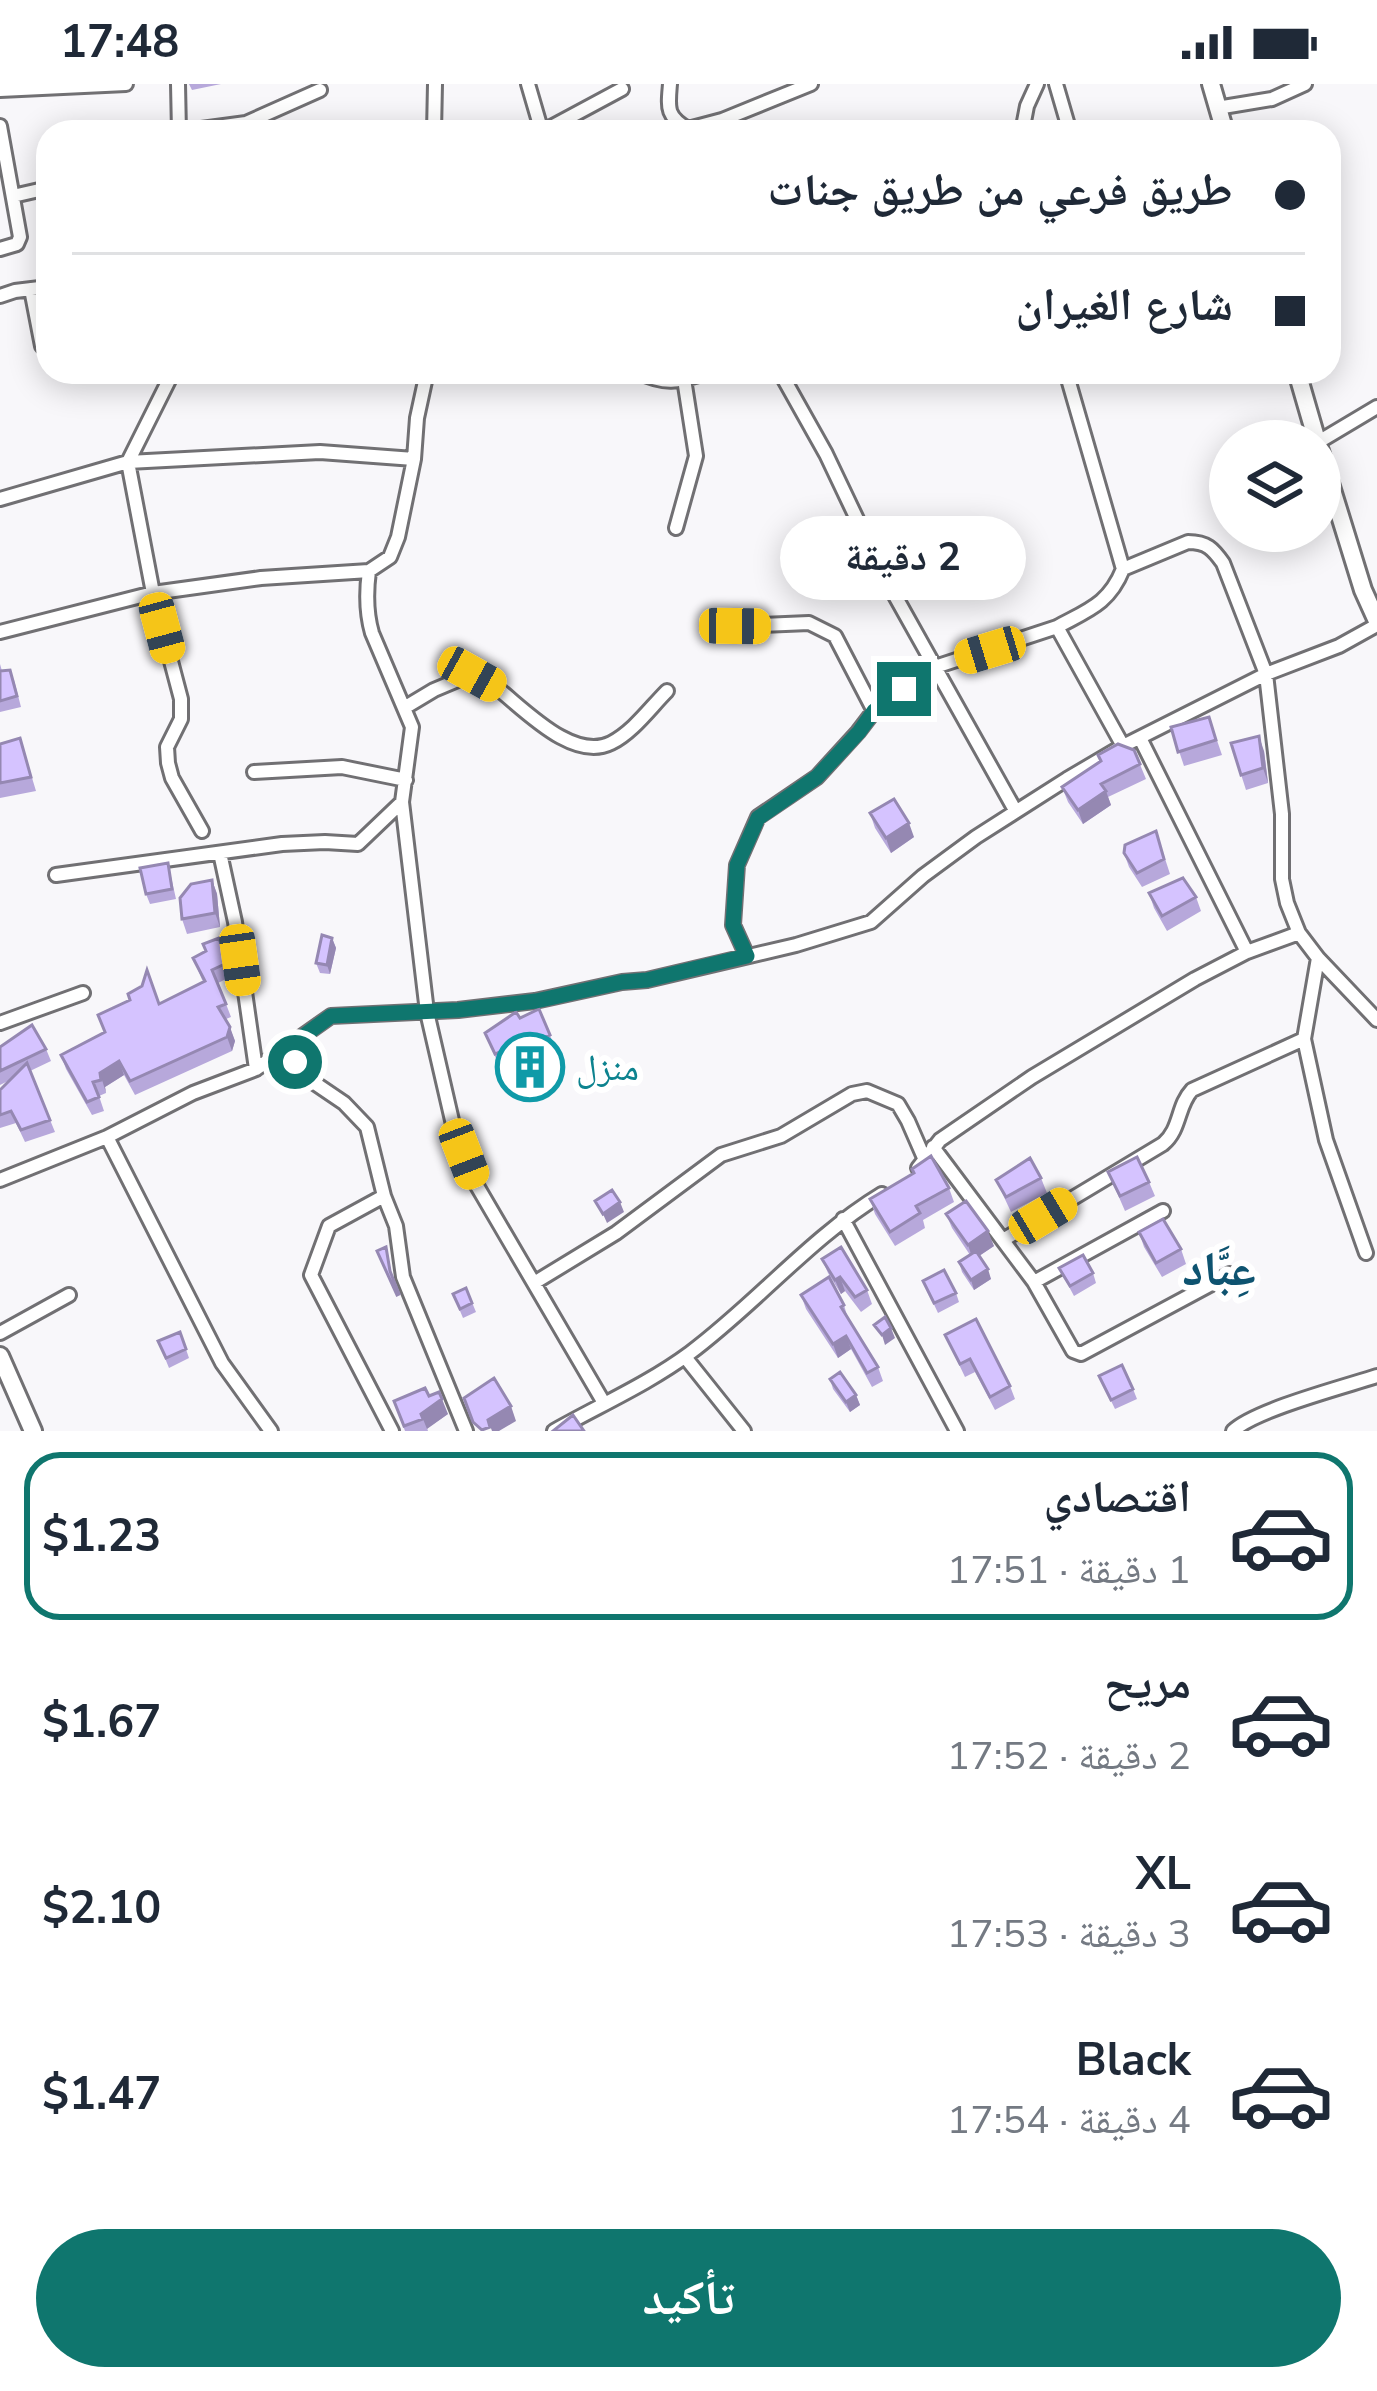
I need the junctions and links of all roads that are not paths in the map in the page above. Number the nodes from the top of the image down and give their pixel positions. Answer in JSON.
{"nodes":[{"id":1,"x":126,"y":84,"type":"edge"},
{"id":2,"x":178,"y":84,"type":"edge"},
{"id":3,"x":436,"y":84,"type":"edge"},
{"id":4,"x":529,"y":84,"type":"edge"},
{"id":5,"x":670,"y":84,"type":"edge"},
{"id":6,"x":811,"y":84,"type":"edge"},
{"id":7,"x":1037,"y":84,"type":"edge"},
{"id":8,"x":1056,"y":84,"type":"edge"},
{"id":9,"x":1211,"y":84,"type":"edge"},
{"id":10,"x":1305,"y":84,"type":"edge"},
{"id":11,"x":622,"y":89,"type":"dead end"},
{"id":12,"x":0,"y":90,"type":"edge"},
{"id":13,"x":320,"y":90,"type":"dead end"},
{"id":14,"x":1217,"y":108,"type":"junction"},
{"id":15,"x":178,"y":120,"type":"edge"},
{"id":16,"x":253,"y":120,"type":"edge"},
{"id":17,"x":434,"y":120,"type":"edge"},
{"id":18,"x":539,"y":120,"type":"edge"},
{"id":19,"x":564,"y":120,"type":"edge"},
{"id":20,"x":674,"y":120,"type":"edge"},
{"id":21,"x":722,"y":120,"type":"edge"},
{"id":22,"x":1024,"y":120,"type":"edge"},
{"id":23,"x":1066,"y":120,"type":"edge"},
{"id":24,"x":1221,"y":120,"type":"edge"},
{"id":25,"x":0,"y":126,"type":"edge"},
{"id":26,"x":36,"y":191,"type":"edge"},
{"id":27,"x":13,"y":196,"type":"junction"},
{"id":28,"x":0,"y":249,"type":"edge"},
{"id":29,"x":36,"y":289,"type":"edge"},
{"id":30,"x":31,"y":290,"type":"junction"},
{"id":31,"x":0,"y":296,"type":"edge"},
{"id":32,"x":36,"y":315,"type":"edge"},
{"id":33,"x":166,"y":384,"type":"edge"},
{"id":34,"x":424,"y":384,"type":"edge"},
{"id":35,"x":685,"y":384,"type":"edge"},
{"id":36,"x":787,"y":384,"type":"edge"},
{"id":37,"x":1069,"y":384,"type":"edge"},
{"id":38,"x":1301,"y":384,"type":"edge"},
{"id":39,"x":1377,"y":407,"type":"edge"},
{"id":40,"x":1312,"y":420,"type":"edge"},
{"id":41,"x":1341,"y":428,"type":"edge"},
{"id":42,"x":414,"y":459,"type":"junction"},
{"id":43,"x":128,"y":462,"type":"junction"},
{"id":44,"x":0,"y":500,"type":"edge"},
{"id":45,"x":1341,"y":507,"type":"edge"},
{"id":46,"x":676,"y":528,"type":"dead end"},
{"id":47,"x":1123,"y":569,"type":"junction"},
{"id":48,"x":369,"y":572,"type":"junction"},
{"id":49,"x":1370,"y":584,"type":"edge"},
{"id":50,"x":153,"y":593,"type":"junction"},
{"id":51,"x":1377,"y":623,"type":"edge"},
{"id":52,"x":735,"y":626,"type":"dead end"},
{"id":53,"x":1057,"y":627,"type":"junction"},
{"id":54,"x":0,"y":632,"type":"edge"},
{"id":55,"x":935,"y":667,"type":"junction"},
{"id":56,"x":1266,"y":674,"type":"junction"},
{"id":57,"x":667,"y":691,"type":"dead end"},
{"id":58,"x":404,"y":708,"type":"junction"},
{"id":59,"x":874,"y":711,"type":"junction"},
{"id":60,"x":1140,"y":738,"type":"junction"},
{"id":61,"x":1123,"y":746,"type":"junction"},
{"id":62,"x":254,"y":772,"type":"dead end"},
{"id":63,"x":406,"y":780,"type":"junction"},
{"id":64,"x":402,"y":802,"type":"junction"},
{"id":65,"x":1015,"y":810,"type":"junction"},
{"id":66,"x":202,"y":831,"type":"dead end"},
{"id":67,"x":220,"y":853,"type":"junction"},
{"id":68,"x":56,"y":875,"type":"dead end"},
{"id":69,"x":1299,"y":933,"type":"junction"},
{"id":70,"x":1247,"y":952,"type":"junction"},
{"id":71,"x":747,"y":956,"type":"junction"},
{"id":72,"x":1318,"y":958,"type":"junction"},
{"id":73,"x":83,"y":993,"type":"dead end"},
{"id":74,"x":427,"y":1012,"type":"junction"},
{"id":75,"x":1377,"y":1020,"type":"edge"},
{"id":76,"x":0,"y":1023,"type":"edge"},
{"id":77,"x":1304,"y":1039,"type":"junction"},
{"id":78,"x":287,"y":1048,"type":"junction"},
{"id":79,"x":256,"y":1069,"type":"junction"},
{"id":80,"x":107,"y":1137,"type":"junction"},
{"id":81,"x":929,"y":1153,"type":"junction"},
{"id":82,"x":913,"y":1174,"type":"edge"},
{"id":83,"x":0,"y":1180,"type":"edge"},
{"id":84,"x":901,"y":1184,"type":"edge"},
{"id":85,"x":384,"y":1196,"type":"junction"},
{"id":86,"x":1163,"y":1210,"type":"dead end"},
{"id":87,"x":843,"y":1219,"type":"junction"},
{"id":88,"x":1003,"y":1240,"type":"junction"},
{"id":89,"x":1366,"y":1253,"type":"dead end"},
{"id":90,"x":1230,"y":1274,"type":"dead end"},
{"id":91,"x":533,"y":1282,"type":"junction"},
{"id":92,"x":1034,"y":1282,"type":"junction"},
{"id":93,"x":69,"y":1295,"type":"dead end"},
{"id":94,"x":0,"y":1333,"type":"edge"},
{"id":95,"x":0,"y":1356,"type":"edge"},
{"id":96,"x":685,"y":1357,"type":"junction"},
{"id":97,"x":1377,"y":1376,"type":"edge"},
{"id":98,"x":604,"y":1402,"type":"junction"},
{"id":99,"x":951,"y":1429,"type":"edge"},
{"id":100,"x":33,"y":1431,"type":"edge"},
{"id":101,"x":271,"y":1431,"type":"edge"},
{"id":102,"x":392,"y":1431,"type":"edge"},
{"id":103,"x":466,"y":1431,"type":"edge"},
{"id":104,"x":554,"y":1431,"type":"edge"},
{"id":105,"x":744,"y":1431,"type":"edge"},
{"id":106,"x":1233,"y":1431,"type":"edge"}],
"edges":[{"from":1,"to":12,"type":"street"},
{"from":2,"to":15,"type":"street"},
{"from":3,"to":17,"type":"street"},
{"from":4,"to":18,"type":"street"},
{"from":5,"to":20,"type":"street"},
{"from":6,"to":21,"type":"street"},
{"from":7,"to":22,"type":"street"},
{"from":8,"to":23,"type":"street"},
{"from":9,"to":14,"type":"street"},
{"from":10,"to":14,"type":"street"},
{"from":11,"to":19,"type":"street"},
{"from":13,"to":16,"type":"street"},
{"from":14,"to":24,"type":"street"},
{"from":25,"to":27,"type":"street"},
{"from":26,"to":27,"type":"street"},
{"from":27,"to":28,"type":"street"},
{"from":29,"to":30,"type":"street"},
{"from":30,"to":31,"type":"street"},
{"from":30,"to":32,"type":"street"},
{"from":33,"to":43,"type":"street"},
{"from":34,"to":42,"type":"street"},
{"from":35,"to":46,"type":"street"},
{"from":36,"to":55,"type":"street"},
{"from":37,"to":47,"type":"street"},
{"from":38,"to":40,"type":"street"},
{"from":39,"to":41,"type":"street"},
{"from":42,"to":43,"type":"street"},
{"from":42,"to":48,"type":"street"},
{"from":43,"to":44,"type":"street"},
{"from":43,"to":50,"type":"street"},
{"from":45,"to":49,"type":"street"},
{"from":47,"to":53,"type":"street"},
{"from":47,"to":56,"type":"street"},
{"from":48,"to":50,"type":"street"},
{"from":48,"to":58,"type":"street"},
{"from":49,"to":51,"type":"street"},
{"from":50,"to":54,"type":"street"},
{"from":50,"to":66,"type":"street"},
{"from":51,"to":56,"type":"street"},
{"from":52,"to":59,"type":"street"},
{"from":53,"to":55,"type":"street"},
{"from":53,"to":61,"type":"street"},
{"from":55,"to":59,"type":"street"},
{"from":55,"to":65,"type":"street"},
{"from":56,"to":60,"type":"street"},
{"from":56,"to":69,"type":"street"},
{"from":57,"to":58,"type":"street"},
{"from":58,"to":63,"type":"street"},
{"from":59,"to":71,"type":"street"},
{"from":60,"to":61,"type":"street"},
{"from":60,"to":70,"type":"street"},
{"from":61,"to":65,"type":"street"},
{"from":62,"to":63,"type":"street"},
{"from":63,"to":64,"type":"street"},
{"from":64,"to":67,"type":"street"},
{"from":64,"to":74,"type":"street"},
{"from":65,"to":71,"type":"street"},
{"from":67,"to":68,"type":"street"},
{"from":67,"to":79,"type":"street"},
{"from":69,"to":70,"type":"street"},
{"from":69,"to":72,"type":"street"},
{"from":70,"to":81,"type":"street"},
{"from":71,"to":74,"type":"street"},
{"from":72,"to":75,"type":"street"},
{"from":72,"to":77,"type":"street"},
{"from":73,"to":76,"type":"street"},
{"from":74,"to":78,"type":"street"},
{"from":74,"to":91,"type":"street"},
{"from":77,"to":88,"type":"street"},
{"from":77,"to":89,"type":"street"},
{"from":78,"to":79,"type":"street"},
{"from":78,"to":85,"type":"street"},
{"from":79,"to":80,"type":"street"},
{"from":80,"to":83,"type":"street"},
{"from":80,"to":101,"type":"street"},
{"from":81,"to":82,"type":"street"},
{"from":81,"to":88,"type":"street"},
{"from":81,"to":91,"type":"street"},
{"from":84,"to":87,"type":"street"},
{"from":85,"to":102,"type":"street"},
{"from":85,"to":103,"type":"street"},
{"from":86,"to":92,"type":"street"},
{"from":87,"to":96,"type":"street"},
{"from":87,"to":99,"type":"street"},
{"from":88,"to":92,"type":"street"},
{"from":90,"to":92,"type":"street"},
{"from":91,"to":98,"type":"street"},
{"from":93,"to":94,"type":"street"},
{"from":95,"to":100,"type":"street"},
{"from":96,"to":98,"type":"street"},
{"from":96,"to":105,"type":"street"},
{"from":97,"to":106,"type":"street"},
{"from":98,"to":104,"type":"street"}]}
